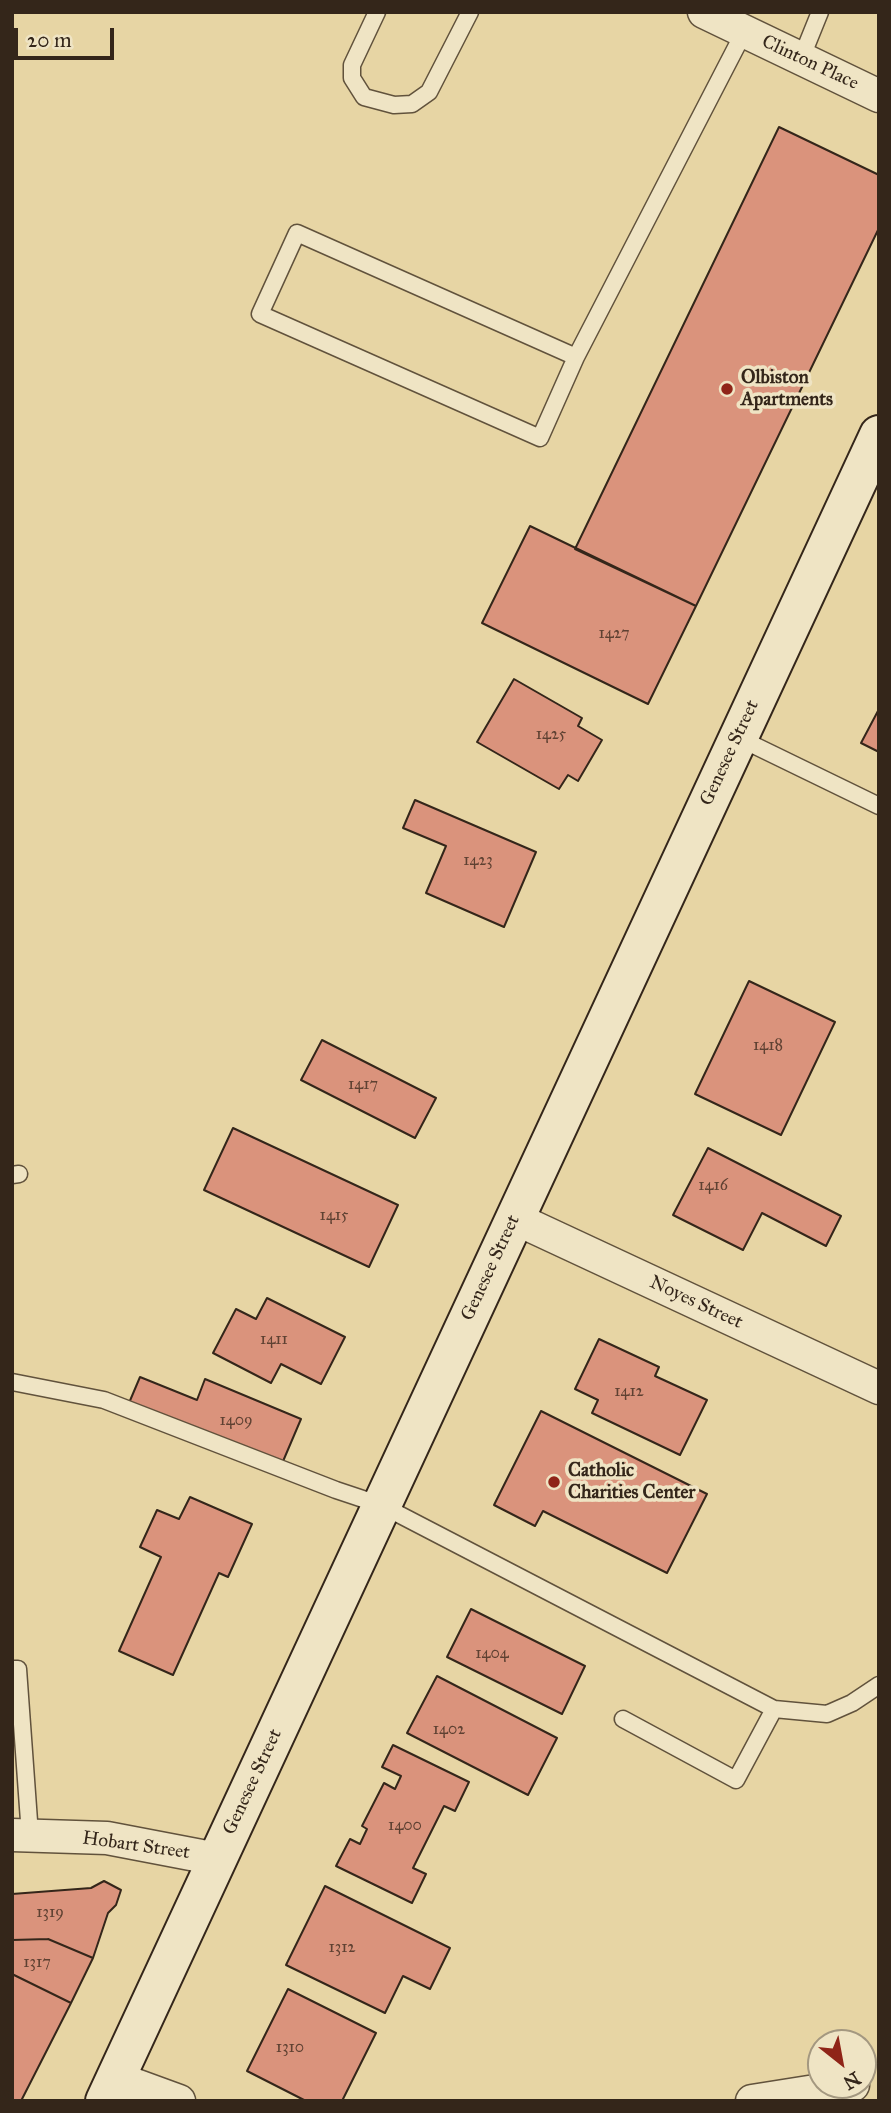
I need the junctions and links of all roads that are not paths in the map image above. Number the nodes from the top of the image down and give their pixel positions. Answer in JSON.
{"nodes":[{"id":1,"x":377,"y":12,"type":"edge"},
{"id":2,"x":470,"y":12,"type":"edge"},
{"id":3,"x":704,"y":12,"type":"edge"},
{"id":4,"x":820,"y":12,"type":"edge"},
{"id":5,"x":744,"y":32,"type":"junction"},
{"id":6,"x":801,"y":59,"type":"junction"},
{"id":7,"x":879,"y":96,"type":"edge"},
{"id":8,"x":576,"y":357,"type":"junction"},
{"id":9,"x":879,"y":435,"type":"edge"},
{"id":10,"x":737,"y":737,"type":"junction"},
{"id":11,"x":879,"y":806,"type":"edge"},
{"id":12,"x":514,"y":1218,"type":"junction"},
{"id":13,"x":12,"y":1382,"type":"edge"},
{"id":14,"x":879,"y":1388,"type":"edge"},
{"id":15,"x":381,"y":1505,"type":"junction"},
{"id":16,"x":12,"y":1669,"type":"edge"},
{"id":17,"x":879,"y":1685,"type":"edge"},
{"id":18,"x":774,"y":1709,"type":"junction"},
{"id":19,"x":623,"y":1718,"type":"dead end"},
{"id":20,"x":21,"y":1835,"type":"edge"},
{"id":21,"x":217,"y":1859,"type":"junction"},
{"id":22,"x":111,"y":2089,"type":"edge"},
{"id":23,"x":807,"y":2092,"type":"edge"},
{"id":24,"x":179,"y":2101,"type":"edge"},
{"id":25,"x":752,"y":2101,"type":"edge"}],
"edges":[{"from":1,"to":2,"type":"lane"},
{"from":3,"to":5,"type":"street","name":"Clinton Place"},
{"from":4,"to":6,"type":"lane"},
{"from":5,"to":6,"type":"street","name":"Clinton Place"},
{"from":5,"to":8,"type":"lane"},
{"from":6,"to":7,"type":"street","name":"Clinton Place"},
{"from":8,"to":8,"type":"lane"},
{"from":9,"to":10,"type":"main road","name":"Genesee Street"},
{"from":10,"to":11,"type":"lane"},
{"from":10,"to":12,"type":"main road","name":"Genesee Street"},
{"from":12,"to":14,"type":"street","name":"Noyes Street"},
{"from":12,"to":15,"type":"main road","name":"Genesee Street"},
{"from":13,"to":15,"type":"lane"},
{"from":15,"to":18,"type":"lane"},
{"from":15,"to":21,"type":"main road","name":"Genesee Street"},
{"from":16,"to":20,"type":"lane"},
{"from":17,"to":18,"type":"lane"},
{"from":18,"to":19,"type":"lane"},
{"from":20,"to":21,"type":"street","name":"Hobart Street"},
{"from":21,"to":22,"type":"main road","name":"Genesee Street"},
{"from":22,"to":24,"type":"street"},
{"from":23,"to":25,"type":"street"}]}
